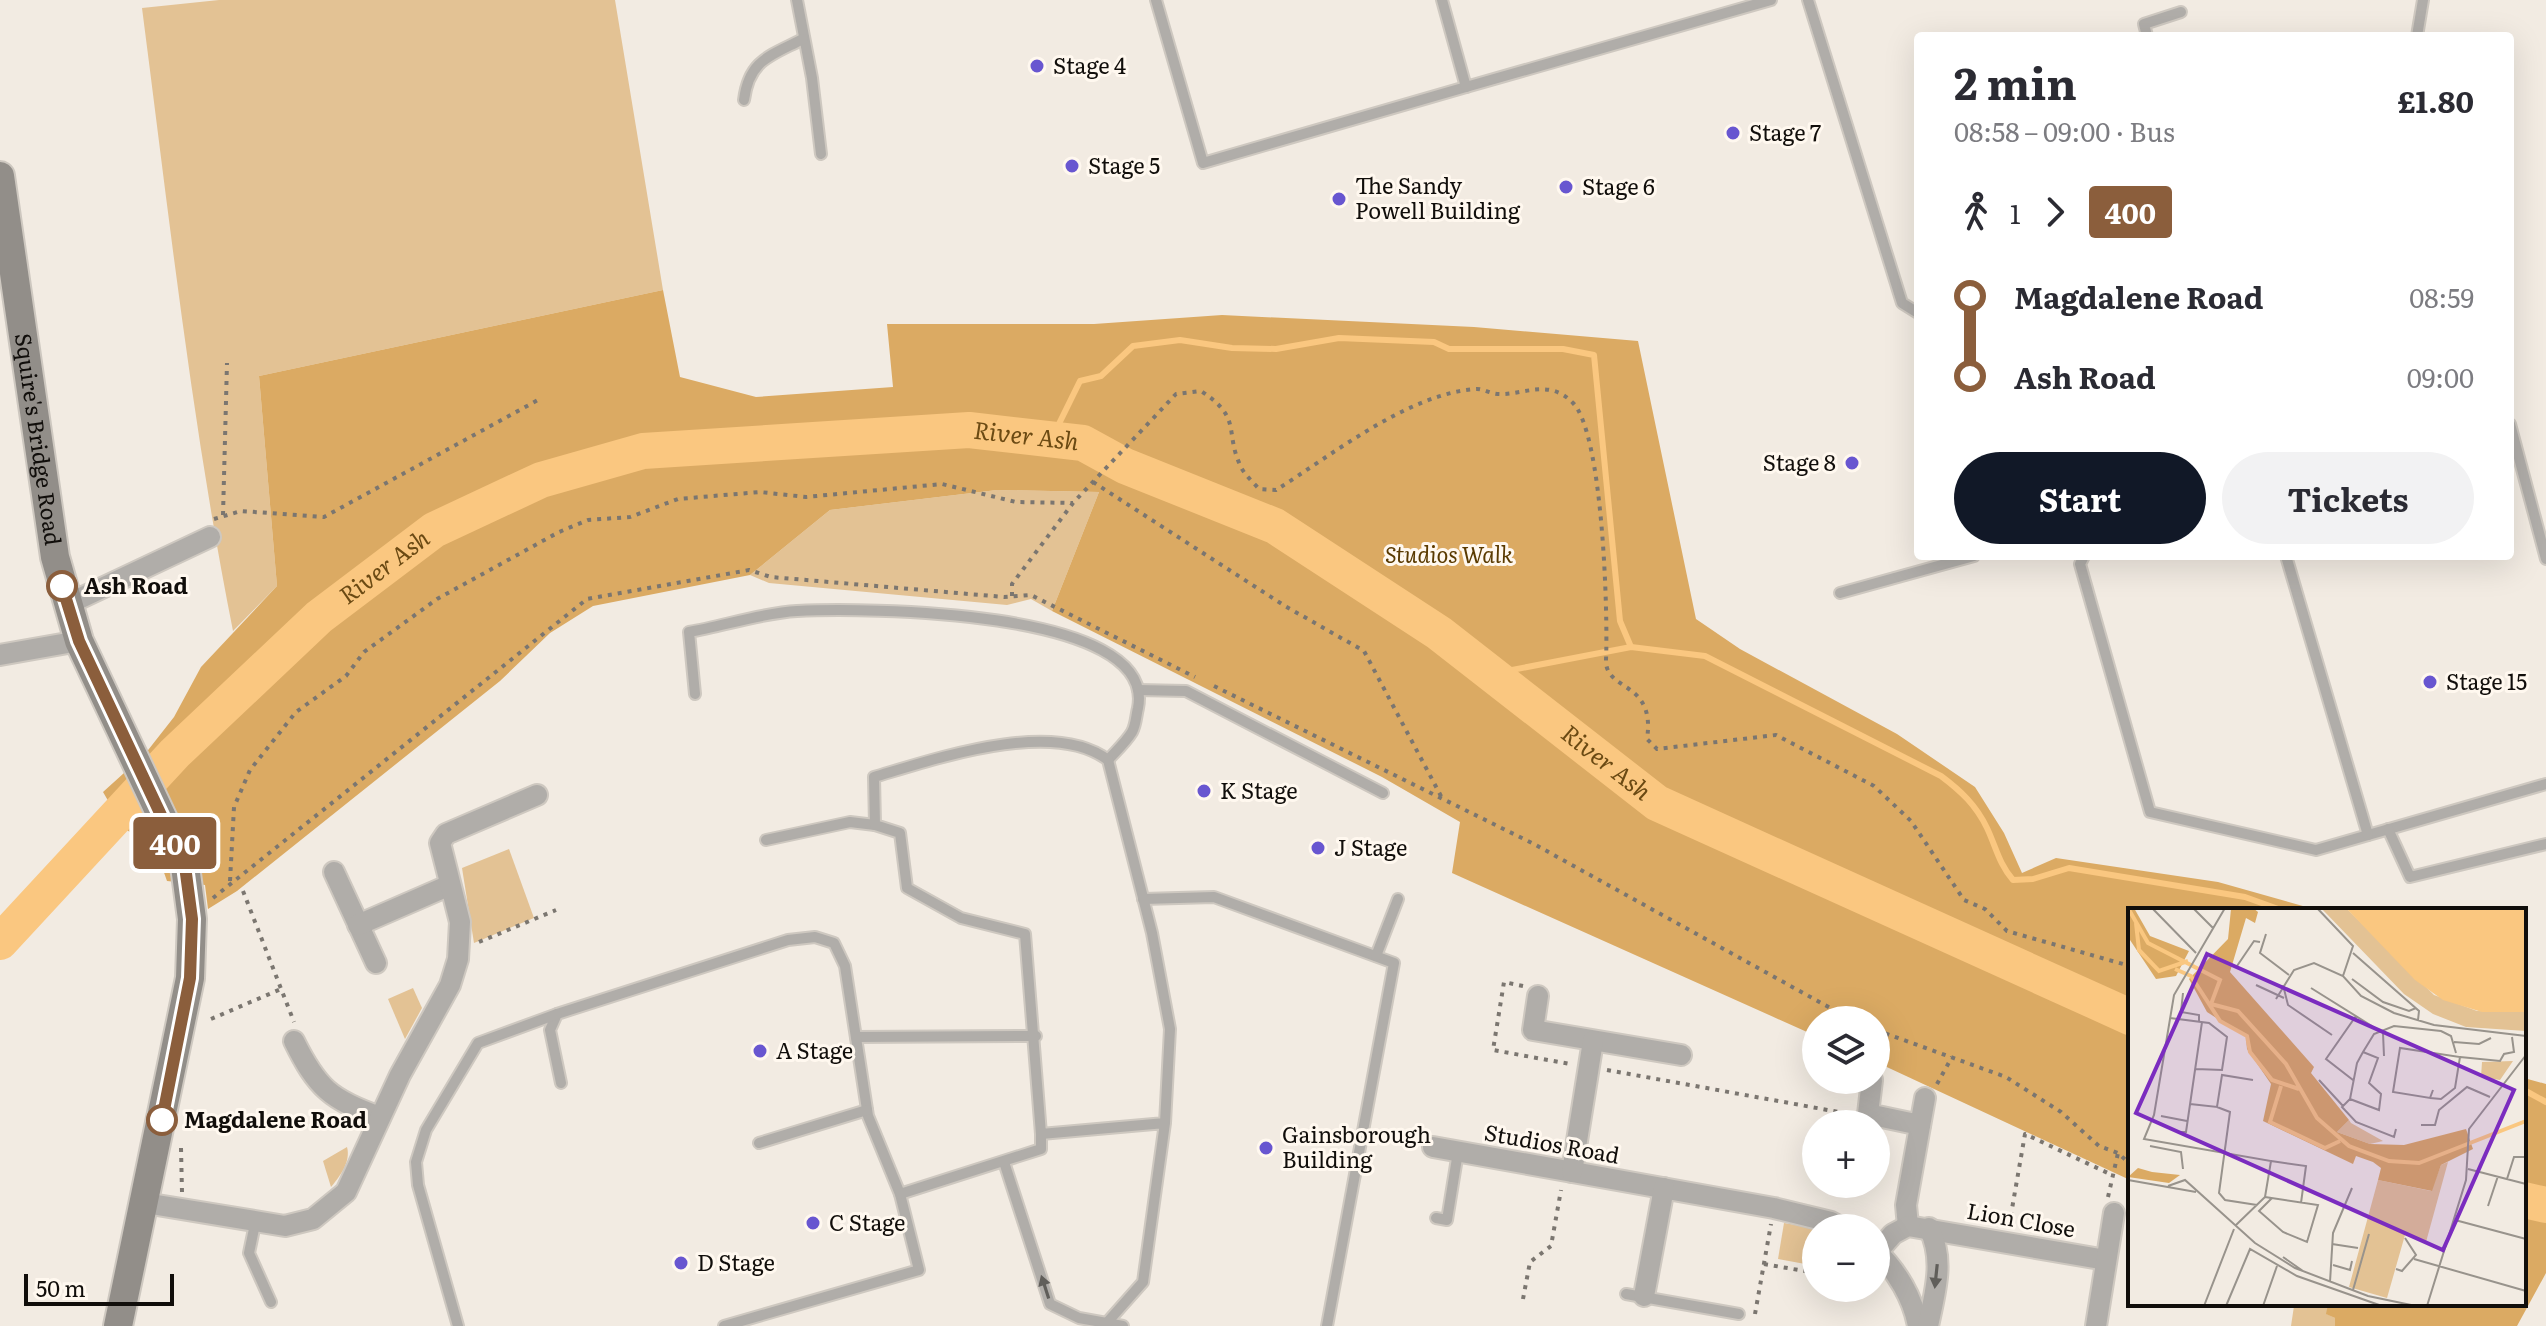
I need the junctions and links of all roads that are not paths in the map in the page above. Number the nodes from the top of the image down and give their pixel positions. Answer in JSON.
{"nodes":[{"id":1,"x":797,"y":0,"type":"edge"},
{"id":2,"x":1156,"y":0,"type":"edge"},
{"id":3,"x":1442,"y":0,"type":"edge"},
{"id":4,"x":1771,"y":0,"type":"edge"},
{"id":5,"x":1808,"y":0,"type":"edge"},
{"id":6,"x":2423,"y":0,"type":"edge"},
{"id":7,"x":2181,"y":12,"type":"dead end"},
{"id":8,"x":2146,"y":32,"type":"edge"},
{"id":9,"x":2418,"y":32,"type":"edge"},
{"id":10,"x":803,"y":39,"type":"junction"},
{"id":11,"x":1466,"y":87,"type":"junction"},
{"id":12,"x":744,"y":100,"type":"dead end"},
{"id":13,"x":821,"y":154,"type":"dead end"},
{"id":14,"x":0,"y":176,"type":"edge"},
{"id":15,"x":4,"y":244,"type":"edge"},
{"id":16,"x":1914,"y":310,"type":"edge"},
{"id":17,"x":2514,"y":439,"type":"edge"},
{"id":18,"x":210,"y":537,"type":"road end"},
{"id":19,"x":2546,"y":559,"type":"edge"},
{"id":20,"x":1960,"y":560,"type":"edge"},
{"id":21,"x":2082,"y":560,"type":"edge"},
{"id":22,"x":2287,"y":560,"type":"edge"},
{"id":23,"x":1840,"y":593,"type":"dead end"},
{"id":24,"x":66,"y":605,"type":"junction"},
{"id":25,"x":79,"y":641,"type":"junction"},
{"id":26,"x":0,"y":655,"type":"edge"},
{"id":27,"x":1138,"y":690,"type":"junction"},
{"id":28,"x":695,"y":694,"type":"dead end"},
{"id":29,"x":1108,"y":760,"type":"junction"},
{"id":30,"x":2546,"y":784,"type":"edge"},
{"id":31,"x":1383,"y":793,"type":"dead end"},
{"id":32,"x":537,"y":795,"type":"dead end"},
{"id":33,"x":875,"y":825,"type":"junction"},
{"id":34,"x":2388,"y":829,"type":"junction"},
{"id":35,"x":2368,"y":835,"type":"junction"},
{"id":36,"x":766,"y":840,"type":"dead end"},
{"id":37,"x":2546,"y":844,"type":"edge"},
{"id":38,"x":334,"y":872,"type":"dead end"},
{"id":39,"x":450,"y":885,"type":"junction"},
{"id":40,"x":1143,"y":899,"type":"junction"},
{"id":41,"x":1398,"y":899,"type":"dead end"},
{"id":42,"x":358,"y":925,"type":"junction"},
{"id":43,"x":1376,"y":956,"type":"junction"},
{"id":44,"x":376,"y":963,"type":"dead end"},
{"id":45,"x":1538,"y":996,"type":"dead end"},
{"id":46,"x":557,"y":1014,"type":"junction"},
{"id":47,"x":1036,"y":1036,"type":"junction"},
{"id":48,"x":856,"y":1037,"type":"junction"},
{"id":49,"x":1593,"y":1041,"type":"junction"},
{"id":50,"x":295,"y":1044,"type":"road end"},
{"id":51,"x":1681,"y":1055,"type":"dead end"},
{"id":52,"x":561,"y":1083,"type":"dead end"},
{"id":53,"x":1870,"y":1094,"type":"edge"},
{"id":54,"x":1925,"y":1098,"type":"road end"},
{"id":55,"x":867,"y":1110,"type":"junction"},
{"id":56,"x":380,"y":1117,"type":"junction"},
{"id":57,"x":1165,"y":1123,"type":"junction"},
{"id":58,"x":1920,"y":1125,"type":"junction"},
{"id":59,"x":1041,"y":1134,"type":"junction"},
{"id":60,"x":759,"y":1143,"type":"dead end"},
{"id":61,"x":1433,"y":1147,"type":"dead end"},
{"id":62,"x":1458,"y":1152,"type":"junction"},
{"id":63,"x":1004,"y":1162,"type":"junction"},
{"id":64,"x":1568,"y":1171,"type":"junction"},
{"id":65,"x":1664,"y":1188,"type":"junction"},
{"id":66,"x":900,"y":1194,"type":"junction"},
{"id":67,"x":145,"y":1203,"type":"junction"},
{"id":68,"x":2114,"y":1213,"type":"road end"},
{"id":69,"x":1802,"y":1215,"type":"edge"},
{"id":70,"x":1436,"y":1218,"type":"dead end"},
{"id":71,"x":255,"y":1224,"type":"junction"},
{"id":72,"x":1918,"y":1227,"type":"junction"},
{"id":73,"x":1890,"y":1237,"type":"edge"},
{"id":74,"x":2106,"y":1260,"type":"junction"},
{"id":75,"x":1890,"y":1266,"type":"edge"},
{"id":76,"x":1635,"y":1295,"type":"joint"},
{"id":77,"x":271,"y":1302,"type":"dead end"},
{"id":78,"x":1739,"y":1314,"type":"road end"},
{"id":79,"x":1105,"y":1325,"type":"edge"},
{"id":80,"x":118,"y":1326,"type":"edge"},
{"id":81,"x":458,"y":1326,"type":"edge"},
{"id":82,"x":724,"y":1326,"type":"edge"},
{"id":83,"x":1123,"y":1326,"type":"edge"},
{"id":84,"x":1327,"y":1326,"type":"edge"},
{"id":85,"x":1918,"y":1326,"type":"edge"},
{"id":86,"x":1928,"y":1326,"type":"edge"},
{"id":87,"x":2096,"y":1326,"type":"edge"}],
"edges":[{"from":1,"to":10,"type":"lane"},
{"from":2,"to":11,"type":"lane"},
{"from":3,"to":11,"type":"lane"},
{"from":4,"to":11,"type":"lane"},
{"from":5,"to":16,"type":"lane"},
{"from":6,"to":9,"type":"lane"},
{"from":7,"to":8,"type":"lane"},
{"from":10,"to":12,"type":"lane"},
{"from":10,"to":13,"type":"lane"},
{"from":14,"to":15,"type":"street","name":"Squire's Bridge Road"},
{"from":15,"to":24,"type":"street","name":"Squire's Bridge Road"},
{"from":17,"to":19,"type":"lane"},
{"from":18,"to":24,"type":"street"},
{"from":20,"to":23,"type":"lane"},
{"from":21,"to":35,"type":"lane"},
{"from":22,"to":35,"type":"lane"},
{"from":24,"to":25,"type":"street","name":"Squire's Bridge Road"},
{"from":25,"to":26,"type":"street"},
{"from":25,"to":67,"type":"street","name":"Squire's Bridge Road"},
{"from":27,"to":28,"type":"lane"},
{"from":27,"to":29,"type":"lane"},
{"from":27,"to":31,"type":"lane"},
{"from":29,"to":33,"type":"lane"},
{"from":29,"to":40,"type":"lane"},
{"from":30,"to":34,"type":"lane"},
{"from":32,"to":39,"type":"street"},
{"from":33,"to":36,"type":"lane"},
{"from":33,"to":47,"type":"lane"},
{"from":34,"to":35,"type":"lane"},
{"from":34,"to":37,"type":"lane"},
{"from":38,"to":42,"type":"street"},
{"from":39,"to":42,"type":"street"},
{"from":39,"to":56,"type":"street"},
{"from":40,"to":43,"type":"lane"},
{"from":40,"to":57,"type":"lane"},
{"from":41,"to":43,"type":"lane"},
{"from":42,"to":44,"type":"street"},
{"from":43,"to":84,"type":"lane"},
{"from":45,"to":49,"type":"street"},
{"from":46,"to":48,"type":"lane"},
{"from":46,"to":52,"type":"lane"},
{"from":46,"to":81,"type":"lane"},
{"from":47,"to":48,"type":"lane"},
{"from":47,"to":59,"type":"lane"},
{"from":48,"to":55,"type":"lane"},
{"from":49,"to":51,"type":"street"},
{"from":49,"to":64,"type":"street"},
{"from":50,"to":56,"type":"street"},
{"from":53,"to":58,"type":"street"},
{"from":54,"to":58,"type":"street"},
{"from":55,"to":60,"type":"lane"},
{"from":55,"to":66,"type":"lane"},
{"from":56,"to":71,"type":"street"},
{"from":57,"to":59,"type":"lane"},
{"from":57,"to":79,"type":"lane"},
{"from":58,"to":72,"type":"street"},
{"from":59,"to":63,"type":"lane"},
{"from":61,"to":62,"type":"street","name":"Studios Road"},
{"from":62,"to":64,"type":"street","name":"Studios Road"},
{"from":62,"to":70,"type":"lane"},
{"from":63,"to":66,"type":"lane"},
{"from":79,"to":63,"type":"lane","one_way":true},
{"from":64,"to":65,"type":"street","name":"Studios Road"},
{"from":65,"to":69,"type":"street","name":"Studios Road"},
{"from":65,"to":76,"type":"street"},
{"from":66,"to":82,"type":"lane"},
{"from":67,"to":71,"type":"street"},
{"from":67,"to":80,"type":"street","name":"Squire's Bridge Road"},
{"from":68,"to":74,"type":"street"},
{"from":71,"to":77,"type":"lane"},
{"from":72,"to":73,"type":"street"},
{"from":72,"to":74,"type":"street","name":"Lion Close"},
{"from":72,"to":86,"type":"street","one_way":true},
{"from":74,"to":87,"type":"street"},
{"from":75,"to":85,"type":"street"},
{"from":76,"to":78,"type":"lane"},
{"from":79,"to":83,"type":"lane"}]}
